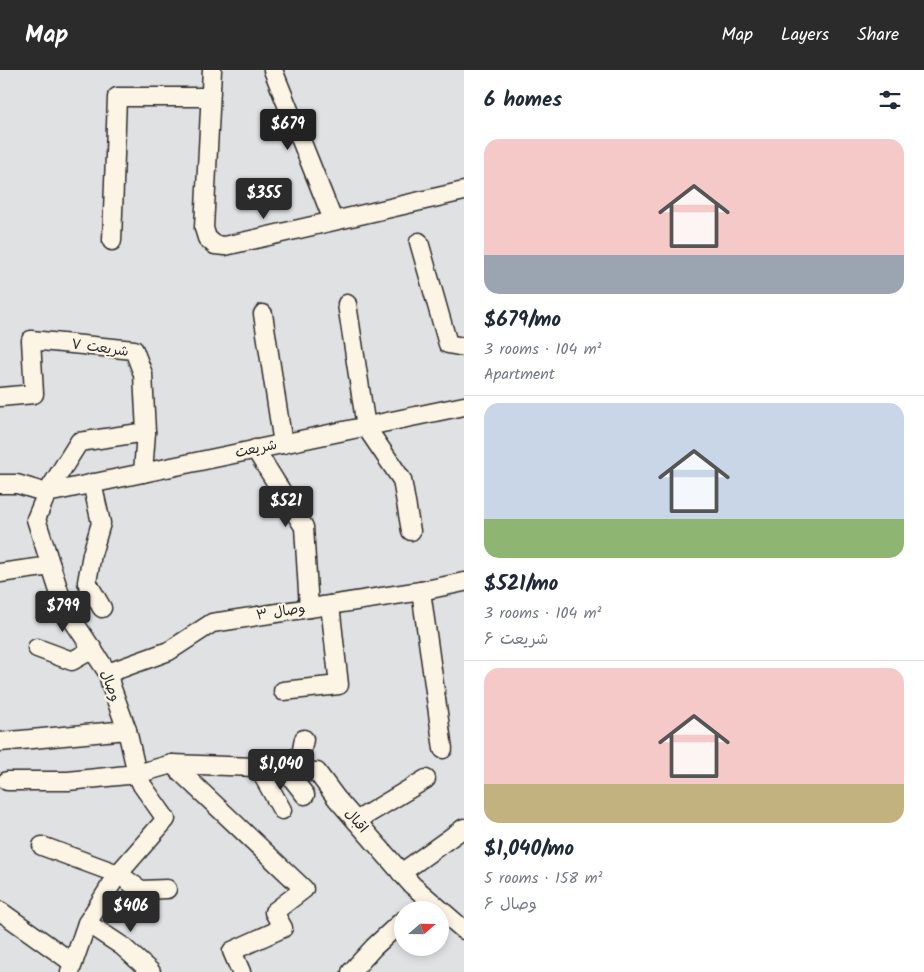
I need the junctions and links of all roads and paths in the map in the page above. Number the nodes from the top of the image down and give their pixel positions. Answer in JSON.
{"nodes":[{"id":1,"x":212,"y":70,"type":"edge"},
{"id":2,"x":273,"y":70,"type":"edge"},
{"id":3,"x":210,"y":97,"type":"junction"},
{"id":4,"x":464,"y":191,"type":"edge"},
{"id":5,"x":333,"y":220,"type":"junction"},
{"id":6,"x":112,"y":241,"type":"dead end"},
{"id":7,"x":420,"y":242,"type":"dead end"},
{"id":8,"x":347,"y":304,"type":"dead end"},
{"id":9,"x":263,"y":314,"type":"dead end"},
{"id":10,"x":464,"y":347,"type":"edge"},
{"id":11,"x":0,"y":397,"type":"edge"},
{"id":12,"x":464,"y":406,"type":"edge"},
{"id":13,"x":366,"y":427,"type":"junction"},
{"id":14,"x":146,"y":432,"type":"junction"},
{"id":15,"x":283,"y":444,"type":"junction"},
{"id":16,"x":255,"y":450,"type":"junction"},
{"id":17,"x":143,"y":473,"type":"junction"},
{"id":18,"x":92,"y":483,"type":"junction"},
{"id":19,"x":0,"y":484,"type":"edge"},
{"id":20,"x":47,"y":492,"type":"junction"},
{"id":21,"x":411,"y":531,"type":"dead end"},
{"id":22,"x":51,"y":566,"type":"junction"},
{"id":23,"x":0,"y":573,"type":"edge"},
{"id":24,"x":464,"y":582,"type":"edge"},
{"id":25,"x":421,"y":591,"type":"junction"},
{"id":26,"x":330,"y":605,"type":"junction"},
{"id":27,"x":102,"y":608,"type":"dead end"},
{"id":28,"x":309,"y":608,"type":"junction"},
{"id":29,"x":37,"y":648,"type":"dead end"},
{"id":30,"x":93,"y":648,"type":"junction"},
{"id":31,"x":108,"y":673,"type":"junction"},
{"id":32,"x":284,"y":691,"type":"dead end"},
{"id":33,"x":126,"y":730,"type":"junction"},
{"id":34,"x":304,"y":738,"type":"dead end"},
{"id":35,"x":0,"y":742,"type":"edge"},
{"id":36,"x":443,"y":749,"type":"dead end"},
{"id":37,"x":172,"y":764,"type":"junction"},
{"id":38,"x":258,"y":767,"type":"junction"},
{"id":39,"x":291,"y":769,"type":"junction"},
{"id":40,"x":138,"y":774,"type":"junction"},
{"id":41,"x":426,"y":779,"type":"dead end"},
{"id":42,"x":7,"y":781,"type":"dead end"},
{"id":43,"x":305,"y":795,"type":"dead end"},
{"id":44,"x":282,"y":810,"type":"dead end"},
{"id":45,"x":356,"y":821,"type":"junction"},
{"id":46,"x":464,"y":828,"type":"edge"},
{"id":47,"x":42,"y":846,"type":"dead end"},
{"id":48,"x":401,"y":873,"type":"junction"},
{"id":49,"x":118,"y":874,"type":"junction"},
{"id":50,"x":167,"y":889,"type":"dead end"},
{"id":51,"x":421,"y":901,"type":"edge"},
{"id":52,"x":0,"y":911,"type":"edge"},
{"id":53,"x":449,"y":921,"type":"edge"},
{"id":54,"x":88,"y":923,"type":"junction"},
{"id":55,"x":394,"y":928,"type":"edge"},
{"id":56,"x":464,"y":930,"type":"edge"},
{"id":57,"x":72,"y":969,"type":"edge"},
{"id":58,"x":152,"y":972,"type":"edge"},
{"id":59,"x":241,"y":972,"type":"edge"},
{"id":60,"x":351,"y":972,"type":"edge"}],
"edges":[{"from":1,"to":3,"type":"street"},
{"from":2,"to":5,"type":"street"},
{"from":3,"to":5,"type":"street"},
{"from":3,"to":6,"type":"street"},
{"from":4,"to":5,"type":"street"},
{"from":7,"to":10,"type":"street"},
{"from":8,"to":13,"type":"street"},
{"from":9,"to":15,"type":"street"},
{"from":11,"to":14,"type":"street","name":"شریعت ۷"},
{"from":12,"to":13,"type":"street","name":"شریعت"},
{"from":13,"to":15,"type":"street","name":"شریعت"},
{"from":13,"to":21,"type":"street"},
{"from":14,"to":17,"type":"street","name":"شریعت ۷"},
{"from":14,"to":20,"type":"street","name":"وصال"},
{"from":15,"to":16,"type":"street","name":"شریعت"},
{"from":16,"to":17,"type":"street","name":"شریعت"},
{"from":16,"to":28,"type":"street"},
{"from":17,"to":18,"type":"street","name":"شریعت"},
{"from":18,"to":20,"type":"street","name":"شریعت"},
{"from":18,"to":27,"type":"street"},
{"from":19,"to":20,"type":"street"},
{"from":20,"to":22,"type":"street","name":"وصال"},
{"from":22,"to":23,"type":"street"},
{"from":22,"to":30,"type":"street","name":"وصال"},
{"from":24,"to":25,"type":"street","name":"وصال ۳"},
{"from":25,"to":26,"type":"street","name":"وصال ۳"},
{"from":25,"to":36,"type":"street"},
{"from":26,"to":28,"type":"street","name":"وصال ۳"},
{"from":26,"to":32,"type":"street"},
{"from":28,"to":31,"type":"street","name":"وصال ۳"},
{"from":29,"to":30,"type":"street"},
{"from":30,"to":31,"type":"street","name":"وصال"},
{"from":31,"to":33,"type":"street","name":"وصال"},
{"from":33,"to":35,"type":"street"},
{"from":33,"to":40,"type":"street","name":"وصال"},
{"from":34,"to":39,"type":"street"},
{"from":37,"to":38,"type":"street","name":"اقبال"},
{"from":37,"to":40,"type":"street","name":"اقبال"},
{"from":37,"to":59,"type":"street"},
{"from":38,"to":39,"type":"street","name":"اقبال"},
{"from":38,"to":44,"type":"street"},
{"from":39,"to":43,"type":"street"},
{"from":39,"to":45,"type":"street","name":"اقبال"},
{"from":40,"to":42,"type":"street","name":"اقبال"},
{"from":40,"to":49,"type":"street","name":"وصال"},
{"from":41,"to":45,"type":"street"},
{"from":45,"to":48,"type":"street","name":"اقبال"},
{"from":46,"to":48,"type":"street"},
{"from":47,"to":49,"type":"street"},
{"from":48,"to":51,"type":"street","name":"اقبال"},
{"from":49,"to":50,"type":"street"},
{"from":49,"to":54,"type":"street"},
{"from":52,"to":57,"type":"street"},
{"from":53,"to":56,"type":"street","name":"اقبال"},
{"from":54,"to":57,"type":"street"},
{"from":54,"to":58,"type":"street"},
{"from":55,"to":60,"type":"street"}]}
